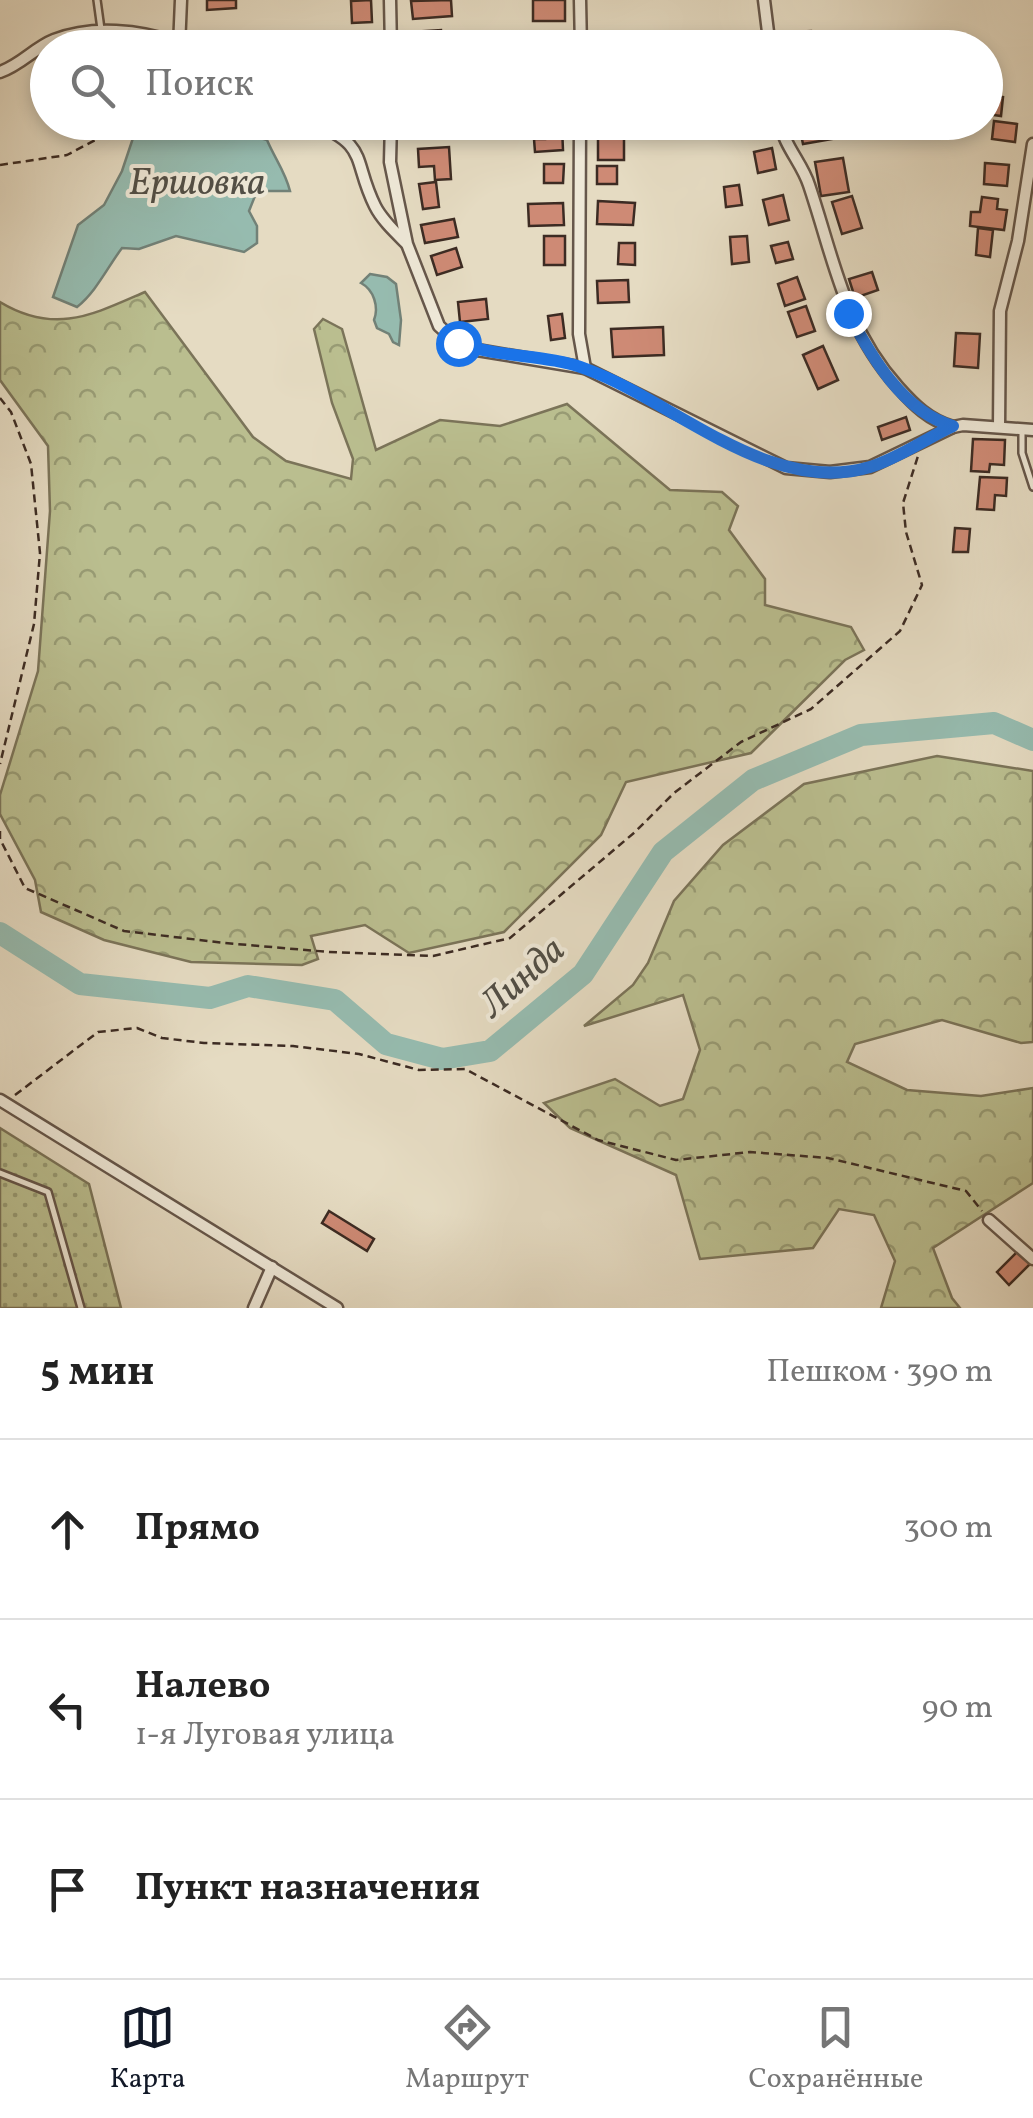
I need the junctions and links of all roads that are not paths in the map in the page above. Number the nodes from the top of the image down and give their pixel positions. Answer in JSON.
{"nodes":[{"id":1,"x":97,"y":0,"type":"edge"},
{"id":2,"x":181,"y":0,"type":"edge"},
{"id":3,"x":390,"y":0,"type":"edge"},
{"id":4,"x":580,"y":0,"type":"edge"},
{"id":5,"x":764,"y":0,"type":"edge"},
{"id":6,"x":101,"y":30,"type":"edge"},
{"id":7,"x":179,"y":30,"type":"edge"},
{"id":8,"x":391,"y":30,"type":"edge"},
{"id":9,"x":581,"y":30,"type":"edge"},
{"id":10,"x":768,"y":30,"type":"edge"},
{"id":11,"x":30,"y":57,"type":"edge"},
{"id":12,"x":0,"y":72,"type":"edge"},
{"id":13,"x":345,"y":140,"type":"edge"},
{"id":14,"x":391,"y":140,"type":"edge"},
{"id":15,"x":580,"y":140,"type":"edge"},
{"id":16,"x":786,"y":140,"type":"edge"},
{"id":17,"x":1033,"y":144,"type":"edge"},
{"id":18,"x":407,"y":244,"type":"junction"},
{"id":19,"x":585,"y":368,"type":"junction"},
{"id":20,"x":953,"y":426,"type":"junction"},
{"id":21,"x":999,"y":426,"type":"junction"},
{"id":22,"x":1027,"y":429,"type":"edge"},
{"id":23,"x":1033,"y":487,"type":"edge"},
{"id":24,"x":2,"y":1101,"type":"edge"},
{"id":25,"x":0,"y":1172,"type":"edge"},
{"id":26,"x":989,"y":1220,"type":"road end"},
{"id":27,"x":1033,"y":1259,"type":"edge"},
{"id":28,"x":272,"y":1268,"type":"junction"},
{"id":29,"x":81,"y":1308,"type":"edge"},
{"id":30,"x":254,"y":1308,"type":"edge"},
{"id":31,"x":338,"y":1308,"type":"edge"}],
"edges":[{"from":1,"to":6,"type":"lane"},
{"from":2,"to":7,"type":"street"},
{"from":3,"to":8,"type":"street"},
{"from":4,"to":9,"type":"street"},
{"from":5,"to":10,"type":"street"},
{"from":11,"to":12,"type":"street"},
{"from":13,"to":18,"type":"street"},
{"from":14,"to":18,"type":"street"},
{"from":15,"to":19,"type":"street"},
{"from":16,"to":20,"type":"street"},
{"from":17,"to":21,"type":"street"},
{"from":18,"to":19,"type":"street"},
{"from":19,"to":20,"type":"street"},
{"from":20,"to":21,"type":"street"},
{"from":21,"to":22,"type":"street"},
{"from":22,"to":23,"type":"lane"},
{"from":24,"to":28,"type":"street"},
{"from":25,"to":29,"type":"lane"},
{"from":26,"to":27,"type":"street"},
{"from":28,"to":30,"type":"street"},
{"from":28,"to":31,"type":"street"}]}
